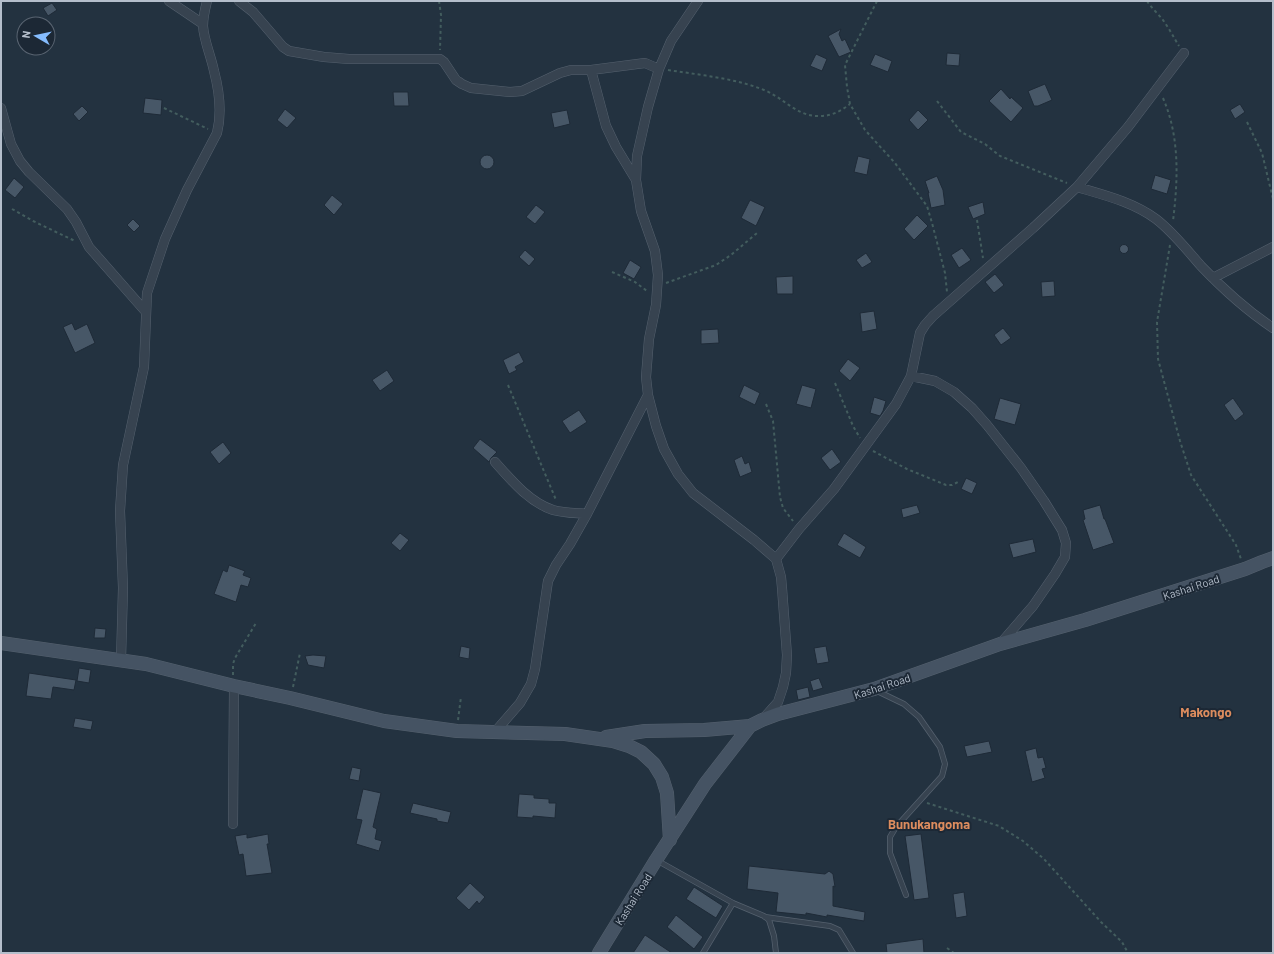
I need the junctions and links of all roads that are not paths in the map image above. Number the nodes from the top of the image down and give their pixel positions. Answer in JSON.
{"nodes":[{"id":1,"x":170,"y":1,"type":"edge"},
{"id":2,"x":207,"y":1,"type":"edge"},
{"id":3,"x":238,"y":1,"type":"edge"},
{"id":4,"x":698,"y":1,"type":"edge"},
{"id":5,"x":203,"y":24,"type":"junction"},
{"id":6,"x":1184,"y":53,"type":"road end"},
{"id":7,"x":659,"y":69,"type":"junction"},
{"id":8,"x":591,"y":70,"type":"junction"},
{"id":9,"x":1,"y":108,"type":"edge"},
{"id":10,"x":636,"y":180,"type":"junction"},
{"id":11,"x":1077,"y":187,"type":"junction"},
{"id":12,"x":1273,"y":247,"type":"edge"},
{"id":13,"x":1213,"y":278,"type":"junction"},
{"id":14,"x":146,"y":312,"type":"junction"},
{"id":15,"x":1273,"y":328,"type":"edge"},
{"id":16,"x":911,"y":376,"type":"junction"},
{"id":17,"x":648,"y":395,"type":"junction"},
{"id":18,"x":495,"y":462,"type":"dead end"},
{"id":19,"x":587,"y":514,"type":"junction"},
{"id":20,"x":1273,"y":558,"type":"edge"},
{"id":21,"x":776,"y":559,"type":"junction"},
{"id":22,"x":1,"y":643,"type":"edge"},
{"id":23,"x":1000,"y":644,"type":"junction"},
{"id":24,"x":121,"y":660,"type":"junction"},
{"id":25,"x":234,"y":686,"type":"junction"},
{"id":26,"x":874,"y":689,"type":"junction"},
{"id":27,"x":762,"y":720,"type":"junction"},
{"id":28,"x":750,"y":726,"type":"junction"},
{"id":29,"x":494,"y":733,"type":"junction"},
{"id":30,"x":598,"y":738,"type":"junction"},
{"id":31,"x":233,"y":824,"type":"dead end"},
{"id":32,"x":670,"y":840,"type":"junction"},
{"id":33,"x":656,"y":860,"type":"junction"},
{"id":34,"x":906,"y":895,"type":"dead end"},
{"id":35,"x":733,"y":903,"type":"junction"},
{"id":36,"x":764,"y":916,"type":"junction"},
{"id":37,"x":599,"y":953,"type":"edge"},
{"id":38,"x":703,"y":953,"type":"edge"},
{"id":39,"x":776,"y":953,"type":"edge"},
{"id":40,"x":853,"y":953,"type":"edge"}],
"edges":[{"from":1,"to":5,"type":"street"},
{"from":2,"to":5,"type":"street"},
{"from":3,"to":8,"type":"street"},
{"from":4,"to":7,"type":"street"},
{"from":5,"to":14,"type":"street"},
{"from":6,"to":11,"type":"street"},
{"from":7,"to":8,"type":"street"},
{"from":7,"to":10,"type":"street"},
{"from":8,"to":10,"type":"street"},
{"from":9,"to":14,"type":"street"},
{"from":10,"to":17,"type":"street"},
{"from":11,"to":13,"type":"street"},
{"from":11,"to":16,"type":"street"},
{"from":12,"to":13,"type":"street"},
{"from":13,"to":15,"type":"street"},
{"from":14,"to":24,"type":"street"},
{"from":16,"to":21,"type":"street"},
{"from":16,"to":23,"type":"street"},
{"from":17,"to":19,"type":"street"},
{"from":17,"to":21,"type":"street"},
{"from":18,"to":19,"type":"street"},
{"from":19,"to":29,"type":"street"},
{"from":20,"to":23,"type":"street","name":"Kashai Road"},
{"from":21,"to":27,"type":"street"},
{"from":22,"to":24,"type":"street"},
{"from":23,"to":26,"type":"street","name":"Kashai Road"},
{"from":24,"to":25,"type":"street"},
{"from":25,"to":29,"type":"street"},
{"from":25,"to":31,"type":"street"},
{"from":26,"to":27,"type":"street","name":"Kashai Road"},
{"from":26,"to":34,"type":"lane"},
{"from":27,"to":28,"type":"street","name":"Kashai Road"},
{"from":28,"to":30,"type":"street"},
{"from":28,"to":32,"type":"street","name":"Kashai Road"},
{"from":29,"to":30,"type":"street"},
{"from":30,"to":32,"type":"street"},
{"from":32,"to":33,"type":"street","name":"Kashai Road"},
{"from":33,"to":35,"type":"lane"},
{"from":33,"to":37,"type":"street","name":"Kashai Road"},
{"from":35,"to":36,"type":"lane"},
{"from":35,"to":38,"type":"lane"},
{"from":36,"to":39,"type":"lane"},
{"from":36,"to":40,"type":"lane"}]}
